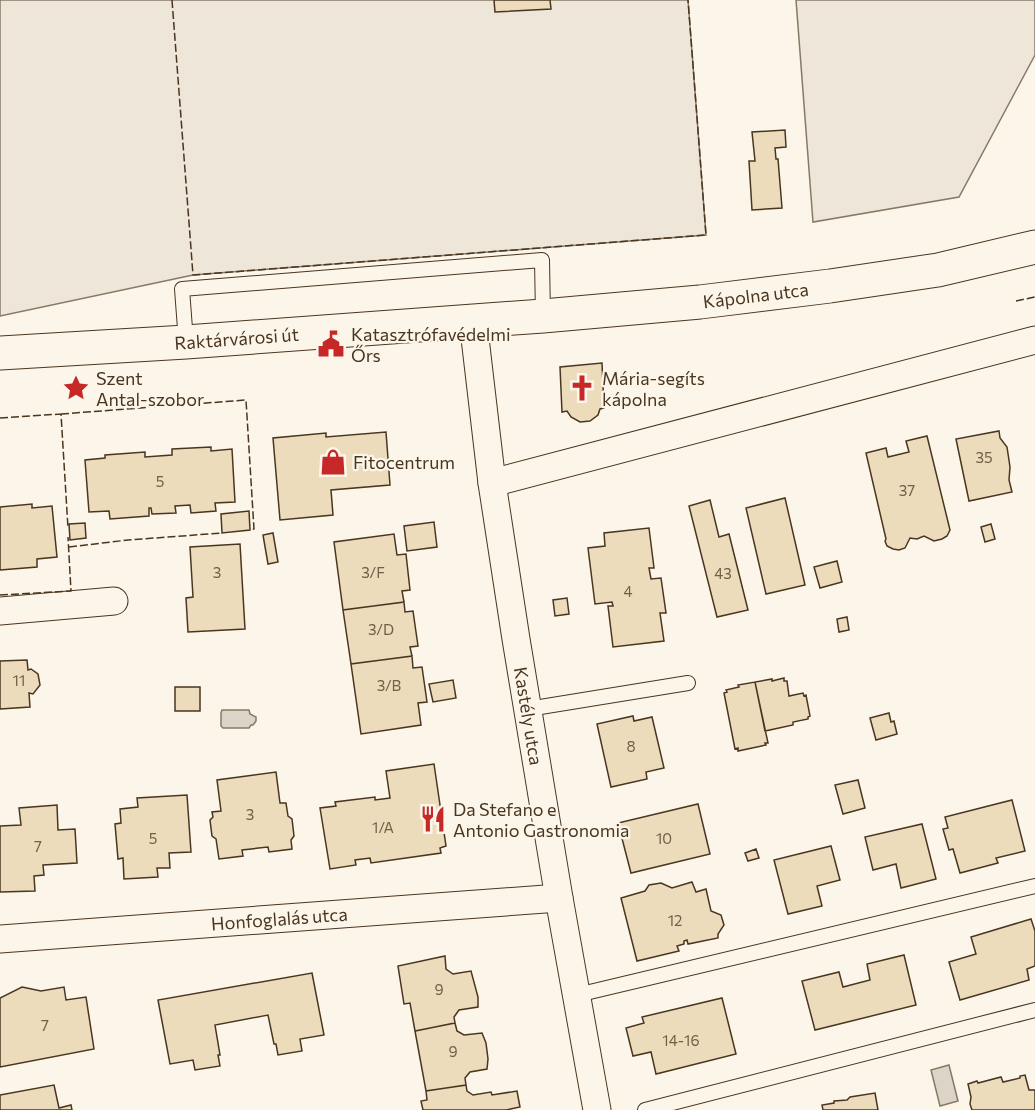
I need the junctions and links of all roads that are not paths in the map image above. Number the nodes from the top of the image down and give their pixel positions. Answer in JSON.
{"nodes":[{"id":1,"x":1035,"y":247,"type":"edge"},
{"id":2,"x":543,"y":316,"type":"junction"},
{"id":3,"x":473,"y":321,"type":"junction"},
{"id":4,"x":1035,"y":340,"type":"edge"},
{"id":5,"x":186,"y":342,"type":"junction"},
{"id":6,"x":0,"y":353,"type":"edge"},
{"id":7,"x":492,"y":483,"type":"junction"},
{"id":8,"x":114,"y":601,"type":"dead end"},
{"id":9,"x":0,"y":611,"type":"edge"},
{"id":10,"x":688,"y":682,"type":"dead end"},
{"id":11,"x":528,"y":709,"type":"junction"},
{"id":12,"x":1035,"y":886,"type":"edge"},
{"id":13,"x":559,"y":898,"type":"junction"},
{"id":14,"x":0,"y":939,"type":"edge"},
{"id":15,"x":577,"y":994,"type":"junction"},
{"id":16,"x":1035,"y":1010,"type":"edge"},
{"id":17,"x":597,"y":1110,"type":"edge"},
{"id":18,"x":645,"y":1110,"type":"edge"}],
"edges":[{"from":1,"to":2,"type":"main road","name":"Kápolna utca"},
{"from":2,"to":3,"type":"main road","name":"Kápolna utca"},
{"from":2,"to":5,"type":"lane"},
{"from":3,"to":5,"type":"main road","name":"Raktárvárosi út"},
{"from":3,"to":7,"type":"street","name":"Kastély utca"},
{"from":4,"to":7,"type":"street"},
{"from":5,"to":6,"type":"main road","name":"Raktárvárosi út"},
{"from":7,"to":11,"type":"street","name":"Kastély utca"},
{"from":8,"to":9,"type":"street"},
{"from":10,"to":11,"type":"lane"},
{"from":11,"to":13,"type":"street","name":"Kastély utca"},
{"from":12,"to":15,"type":"lane"},
{"from":13,"to":14,"type":"street","name":"Honfoglalás utca"},
{"from":13,"to":15,"type":"street","name":"Kastély utca"},
{"from":15,"to":17,"type":"street","name":"Kastély utca"},
{"from":16,"to":18,"type":"lane"}]}
